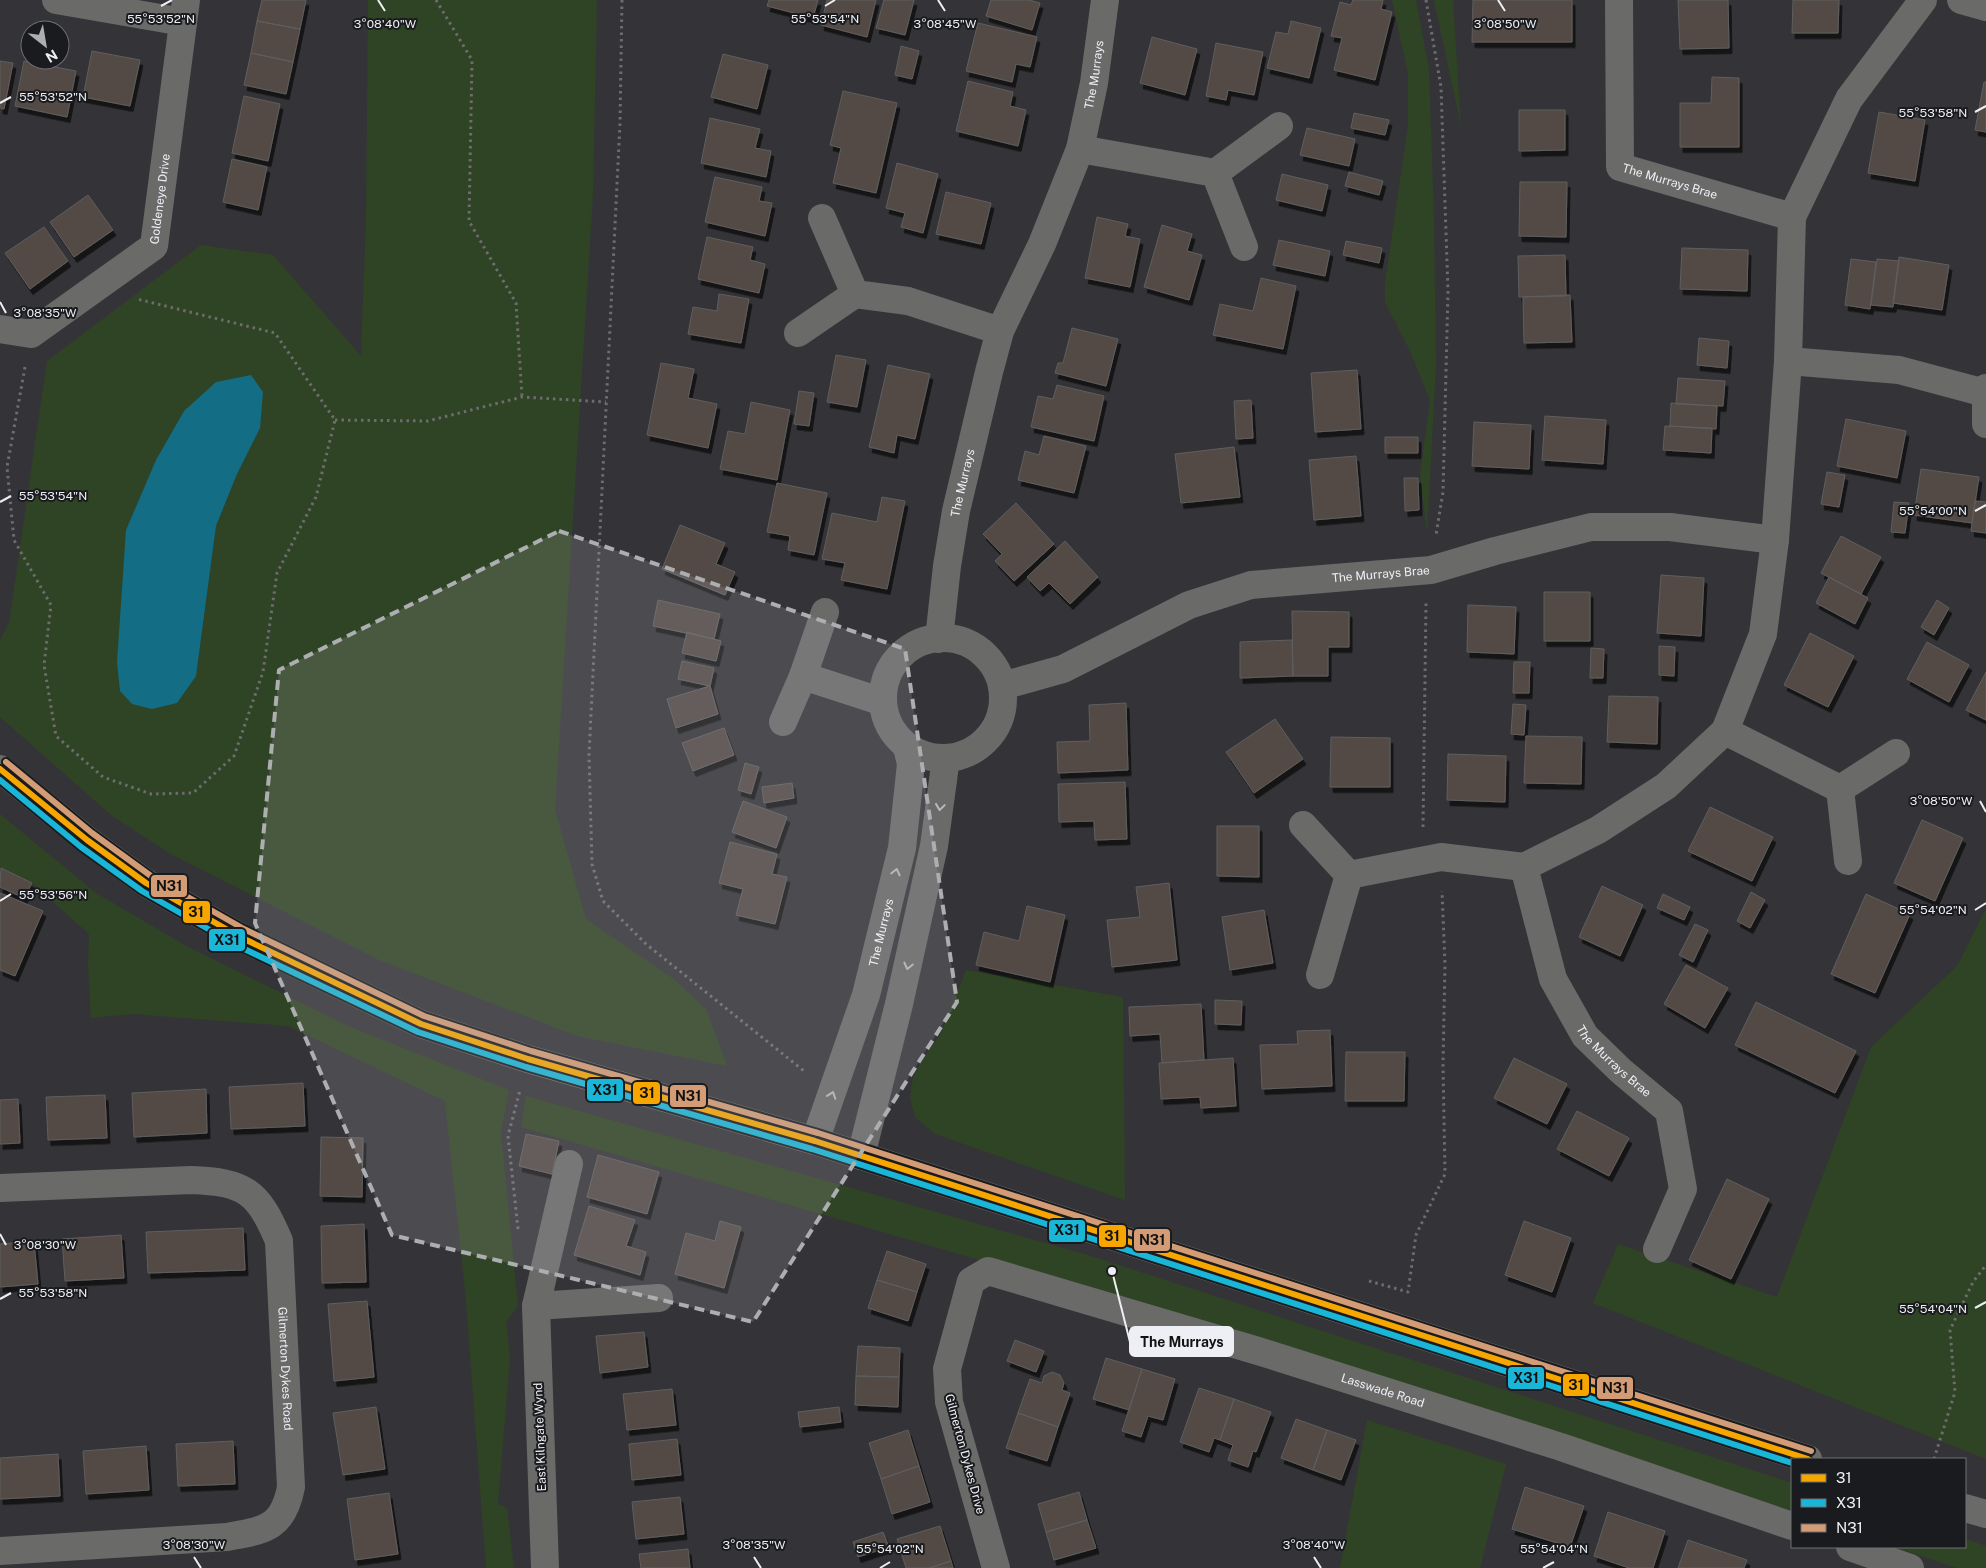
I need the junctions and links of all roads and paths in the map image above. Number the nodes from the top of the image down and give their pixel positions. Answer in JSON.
{"nodes":[{"id":1,"x":56,"y":0,"type":"edge"},
{"id":2,"x":436,"y":0,"type":"edge"},
{"id":3,"x":622,"y":0,"type":"edge"},
{"id":4,"x":1105,"y":0,"type":"edge"},
{"id":5,"x":1426,"y":0,"type":"edge"},
{"id":6,"x":1619,"y":0,"type":"edge"},
{"id":7,"x":1923,"y":0,"type":"edge"},
{"id":8,"x":1961,"y":0,"type":"edge"},
{"id":9,"x":1986,"y":7,"type":"edge"},
{"id":10,"x":185,"y":11,"type":"edge"},
{"id":11,"x":1279,"y":126,"type":"dead end"},
{"id":12,"x":1080,"y":148,"type":"junction"},
{"id":13,"x":1215,"y":173,"type":"junction"},
{"id":14,"x":1792,"y":217,"type":"junction"},
{"id":15,"x":822,"y":218,"type":"dead end"},
{"id":16,"x":1244,"y":247,"type":"dead end"},
{"id":17,"x":95,"y":288,"type":"junction"},
{"id":18,"x":855,"y":294,"type":"junction"},
{"id":19,"x":0,"y":329,"type":"edge"},
{"id":20,"x":1000,"y":331,"type":"junction"},
{"id":21,"x":31,"y":334,"type":"junction"},
{"id":22,"x":798,"y":334,"type":"dead end"},
{"id":23,"x":1788,"y":361,"type":"junction"},
{"id":24,"x":1985,"y":390,"type":"edge"},
{"id":25,"x":522,"y":397,"type":"junction"},
{"id":26,"x":606,"y":402,"type":"junction"},
{"id":27,"x":335,"y":420,"type":"junction"},
{"id":28,"x":1986,"y":424,"type":"edge"},
{"id":29,"x":1775,"y":540,"type":"junction"},
{"id":30,"x":1431,"y":570,"type":"junction"},
{"id":31,"x":825,"y":612,"type":"dead end"},
{"id":32,"x":939,"y":639,"type":"junction"},
{"id":33,"x":803,"y":676,"type":"junction"},
{"id":34,"x":1002,"y":686,"type":"junction"},
{"id":35,"x":883,"y":702,"type":"junction"},
{"id":36,"x":783,"y":722,"type":"dead end"},
{"id":37,"x":1725,"y":731,"type":"junction"},
{"id":38,"x":907,"y":747,"type":"junction"},
{"id":39,"x":1896,"y":754,"type":"dead end"},
{"id":40,"x":946,"y":758,"type":"junction"},
{"id":41,"x":0,"y":769,"type":"edge"},
{"id":42,"x":1840,"y":789,"type":"junction"},
{"id":43,"x":1303,"y":825,"type":"dead end"},
{"id":44,"x":1441,"y":857,"type":"junction"},
{"id":45,"x":1848,"y":861,"type":"dead end"},
{"id":46,"x":1524,"y":867,"type":"junction"},
{"id":47,"x":1348,"y":875,"type":"junction"},
{"id":48,"x":1320,"y":975,"type":"dead end"},
{"id":49,"x":528,"y":1059,"type":"junction"},
{"id":50,"x":832,"y":1093,"type":"junction"},
{"id":51,"x":815,"y":1141,"type":"junction"},
{"id":52,"x":861,"y":1156,"type":"junction"},
{"id":53,"x":568,"y":1164,"type":"dead end"},
{"id":54,"x":0,"y":1188,"type":"edge"},
{"id":55,"x":519,"y":1233,"type":"dead end"},
{"id":56,"x":1656,"y":1248,"type":"dead end"},
{"id":57,"x":1986,"y":1265,"type":"edge"},
{"id":58,"x":1363,"y":1279,"type":"dead end"},
{"id":59,"x":971,"y":1282,"type":"joint"},
{"id":60,"x":659,"y":1298,"type":"dead end"},
{"id":61,"x":536,"y":1306,"type":"junction"},
{"id":62,"x":1805,"y":1458,"type":"edge"},
{"id":63,"x":1934,"y":1458,"type":"edge"},
{"id":64,"x":1966,"y":1508,"type":"edge"},
{"id":65,"x":1986,"y":1514,"type":"edge"},
{"id":66,"x":1791,"y":1526,"type":"edge"},
{"id":67,"x":1853,"y":1548,"type":"edge"},
{"id":68,"x":0,"y":1551,"type":"edge"},
{"id":69,"x":545,"y":1568,"type":"edge"},
{"id":70,"x":996,"y":1568,"type":"edge"},
{"id":71,"x":1910,"y":1568,"type":"edge"}],
"edges":[{"from":1,"to":10,"type":"street"},
{"from":2,"to":25,"type":"path"},
{"from":3,"to":26,"type":"path"},
{"from":4,"to":12,"type":"street","name":"The Murrays"},
{"from":5,"to":30,"type":"path"},
{"from":6,"to":14,"type":"street","name":"The Murrays Brae"},
{"from":7,"to":14,"type":"street"},
{"from":8,"to":9,"type":"street"},
{"from":10,"to":17,"type":"street","name":"Goldeneye Drive"},
{"from":11,"to":13,"type":"street"},
{"from":12,"to":13,"type":"street"},
{"from":12,"to":20,"type":"street","name":"The Murrays"},
{"from":13,"to":16,"type":"street"},
{"from":14,"to":23,"type":"street"},
{"from":15,"to":18,"type":"street"},
{"from":17,"to":21,"type":"street","name":"Goldeneye Drive"},
{"from":17,"to":27,"type":"path"},
{"from":18,"to":20,"type":"street"},
{"from":18,"to":22,"type":"street"},
{"from":19,"to":21,"type":"street"},
{"from":20,"to":32,"type":"street","name":"The Murrays"},
{"from":21,"to":27,"type":"path"},
{"from":23,"to":24,"type":"street"},
{"from":23,"to":29,"type":"street"},
{"from":24,"to":28,"type":"street"},
{"from":25,"to":26,"type":"path"},
{"from":25,"to":27,"type":"path"},
{"from":26,"to":50,"type":"path"},
{"from":29,"to":30,"type":"street","name":"The Murrays Brae"},
{"from":29,"to":37,"type":"street"},
{"from":30,"to":34,"type":"street","name":"The Murrays Brae"},
{"from":30,"to":44,"type":"path"},
{"from":31,"to":33,"type":"street"},
{"from":32,"to":34,"type":"street"},
{"from":32,"to":35,"type":"street"},
{"from":33,"to":35,"type":"street"},
{"from":33,"to":36,"type":"street"},
{"from":34,"to":40,"type":"street"},
{"from":35,"to":38,"type":"street"},
{"from":37,"to":42,"type":"street"},
{"from":37,"to":46,"type":"street"},
{"from":38,"to":40,"type":"street"},
{"from":50,"to":38,"type":"street","name":"The Murrays","one_way":true},
{"from":39,"to":42,"type":"street"},
{"from":40,"to":52,"type":"street","one_way":true},
{"from":41,"to":49,"type":"street"},
{"from":42,"to":45,"type":"street"},
{"from":43,"to":47,"type":"street"},
{"from":44,"to":46,"type":"street"},
{"from":44,"to":47,"type":"street"},
{"from":44,"to":58,"type":"path"},
{"from":46,"to":56,"type":"street","name":"The Murrays Brae"},
{"from":47,"to":48,"type":"street"},
{"from":49,"to":51,"type":"street"},
{"from":49,"to":55,"type":"path"},
{"from":51,"to":50,"type":"street","name":"The Murrays","one_way":true},
{"from":51,"to":52,"type":"street"},
{"from":52,"to":62,"type":"street"},
{"from":53,"to":61,"type":"street","name":"East Kilngate Wynd"},
{"from":54,"to":68,"type":"street","name":"Gilmerton Dykes Road"},
{"from":57,"to":63,"type":"path"},
{"from":59,"to":66,"type":"street","name":"Lasswade Road"},
{"from":59,"to":70,"type":"street","name":"Gilmerton Dykes Drive"},
{"from":60,"to":61,"type":"street"},
{"from":61,"to":69,"type":"street","name":"East Kilngate Wynd"},
{"from":64,"to":65,"type":"street"},
{"from":67,"to":71,"type":"street"}]}
